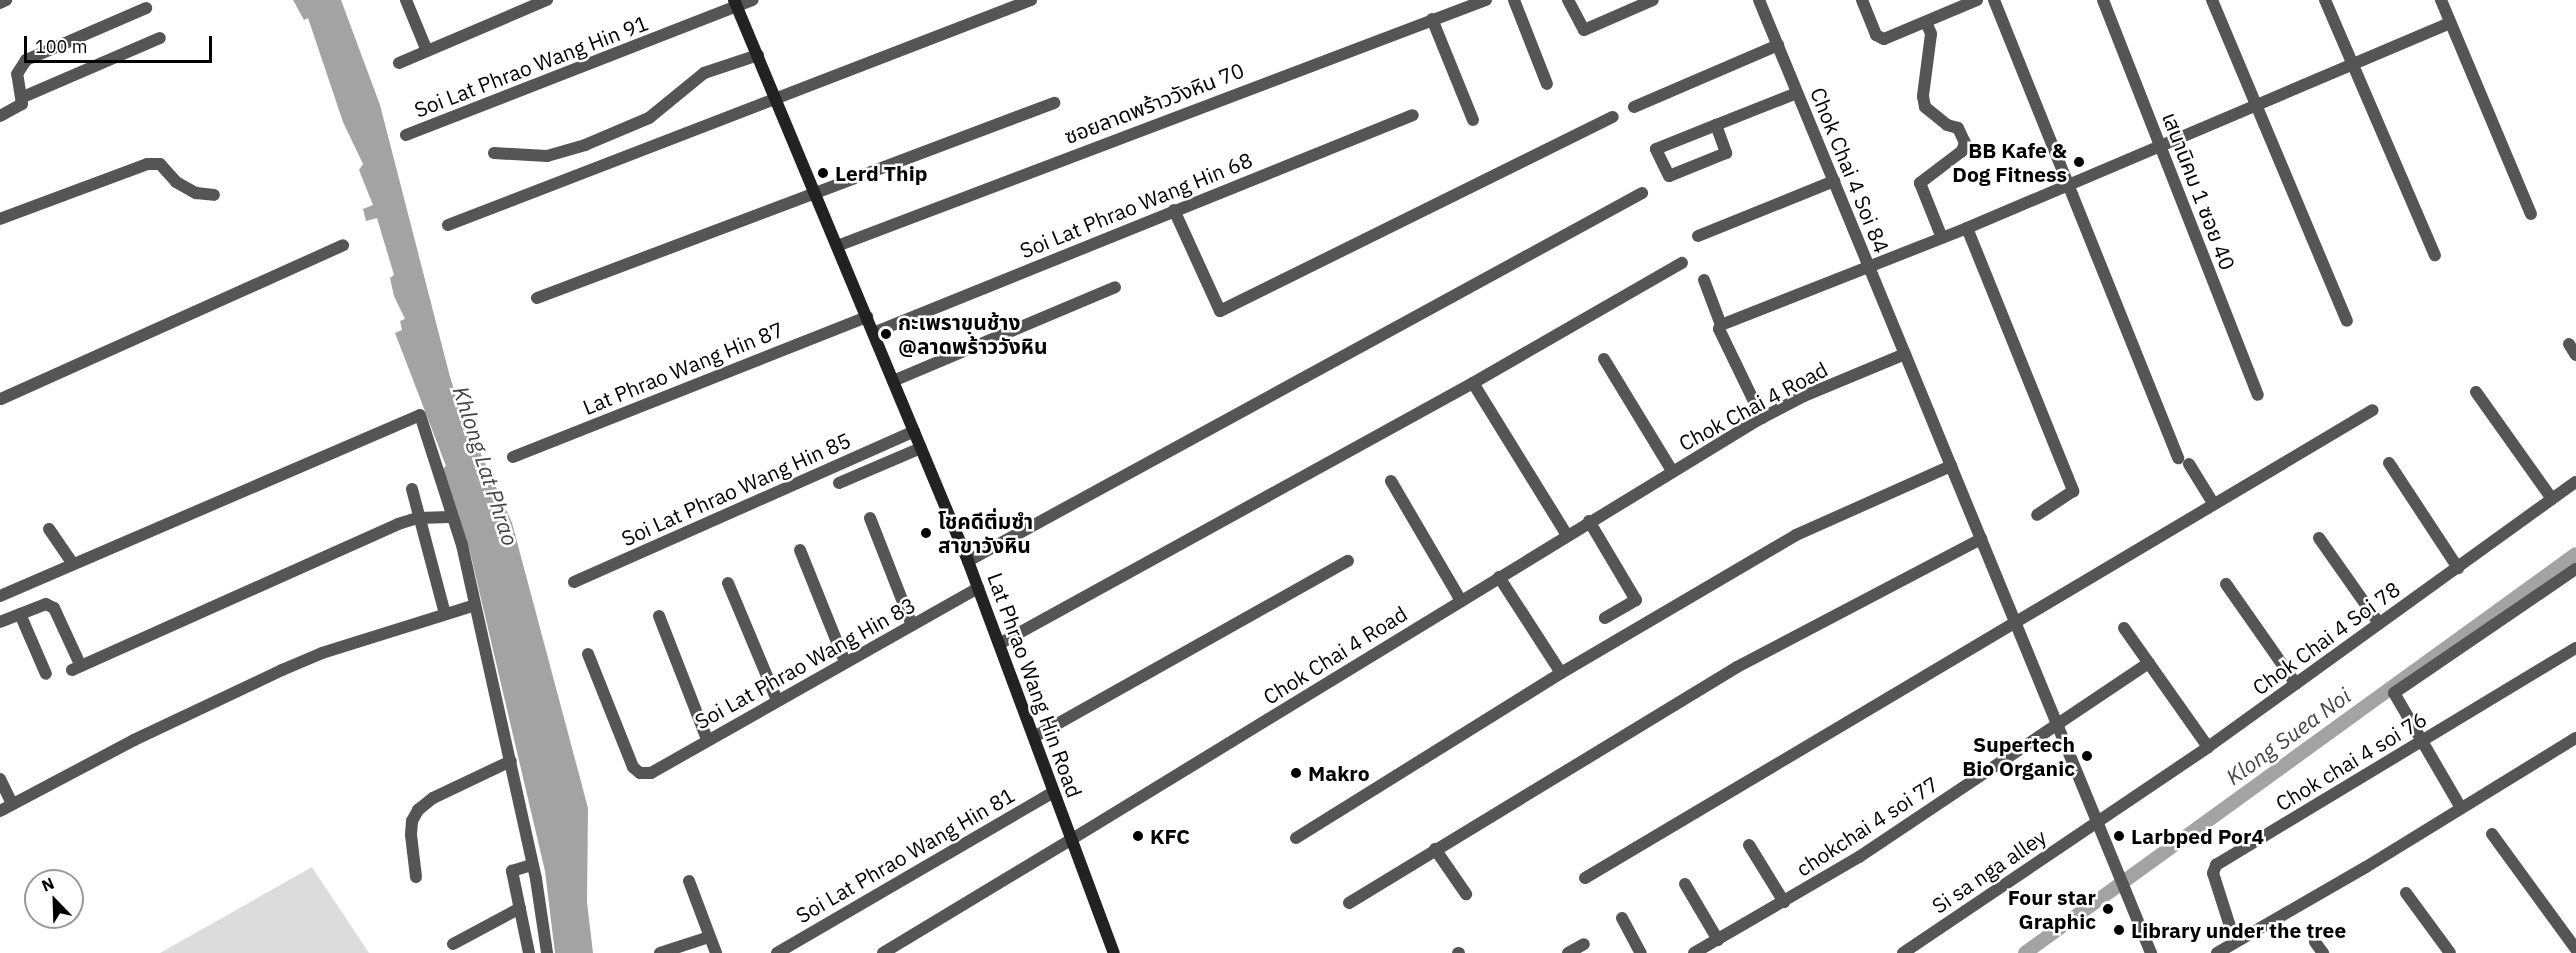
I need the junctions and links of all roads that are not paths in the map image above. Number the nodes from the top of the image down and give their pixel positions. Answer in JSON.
{"nodes":[{"id":1,"x":6,"y":0,"type":"edge"},
{"id":2,"x":406,"y":0,"type":"edge"},
{"id":3,"x":547,"y":0,"type":"edge"},
{"id":4,"x":753,"y":0,"type":"edge"},
{"id":5,"x":1031,"y":0,"type":"edge"},
{"id":6,"x":1486,"y":0,"type":"edge"},
{"id":7,"x":1514,"y":0,"type":"edge"},
{"id":8,"x":1568,"y":0,"type":"edge"},
{"id":9,"x":1653,"y":0,"type":"edge"},
{"id":10,"x":1759,"y":0,"type":"edge"},
{"id":11,"x":1862,"y":0,"type":"edge"},
{"id":12,"x":1977,"y":0,"type":"edge"},
{"id":13,"x":1994,"y":0,"type":"edge"},
{"id":14,"x":2103,"y":0,"type":"edge"},
{"id":15,"x":2212,"y":0,"type":"edge"},
{"id":16,"x":2325,"y":0,"type":"edge"},
{"id":17,"x":2441,"y":0,"type":"edge"},
{"id":18,"x":0,"y":3,"type":"edge"},
{"id":19,"x":735,"y":3,"type":"edge"},
{"id":20,"x":146,"y":9,"type":"dead end"},
{"id":21,"x":1432,"y":20,"type":"junction"},
{"id":22,"x":1926,"y":22,"type":"junction"},
{"id":23,"x":2451,"y":23,"type":"junction"},
{"id":24,"x":160,"y":38,"type":"dead end"},
{"id":25,"x":1778,"y":45,"type":"junction"},
{"id":26,"x":427,"y":51,"type":"junction"},
{"id":27,"x":758,"y":55,"type":"junction"},
{"id":28,"x":2351,"y":62,"type":"junction"},
{"id":29,"x":399,"y":63,"type":"dead end"},
{"id":30,"x":1547,"y":84,"type":"dead end"},
{"id":31,"x":1797,"y":93,"type":"junction"},
{"id":32,"x":23,"y":97,"type":"junction"},
{"id":33,"x":776,"y":98,"type":"junction"},
{"id":34,"x":1054,"y":103,"type":"dead end"},
{"id":35,"x":2254,"y":105,"type":"junction"},
{"id":36,"x":1634,"y":107,"type":"dead end"},
{"id":37,"x":1413,"y":115,"type":"dead end"},
{"id":38,"x":0,"y":116,"type":"edge"},
{"id":39,"x":1612,"y":117,"type":"dead end"},
{"id":40,"x":1473,"y":120,"type":"dead end"},
{"id":41,"x":1716,"y":125,"type":"junction"},
{"id":42,"x":406,"y":135,"type":"dead end"},
{"id":43,"x":2160,"y":146,"type":"junction"},
{"id":44,"x":494,"y":153,"type":"dead end"},
{"id":45,"x":1834,"y":181,"type":"junction"},
{"id":46,"x":2067,"y":184,"type":"junction"},
{"id":47,"x":815,"y":193,"type":"junction"},
{"id":48,"x":1642,"y":194,"type":"dead end"},
{"id":49,"x":214,"y":195,"type":"dead end"},
{"id":50,"x":1174,"y":210,"type":"junction"},
{"id":51,"x":2531,"y":214,"type":"dead end"},
{"id":52,"x":0,"y":219,"type":"edge"},
{"id":53,"x":448,"y":225,"type":"dead end"},
{"id":54,"x":1967,"y":228,"type":"junction"},
{"id":55,"x":1698,"y":236,"type":"dead end"},
{"id":56,"x":1942,"y":238,"type":"junction"},
{"id":57,"x":343,"y":245,"type":"dead end"},
{"id":58,"x":837,"y":246,"type":"junction"},
{"id":59,"x":2435,"y":255,"type":"dead end"},
{"id":60,"x":1682,"y":263,"type":"dead end"},
{"id":61,"x":1869,"y":266,"type":"junction"},
{"id":62,"x":1704,"y":280,"type":"dead end"},
{"id":63,"x":1115,"y":287,"type":"dead end"},
{"id":64,"x":537,"y":298,"type":"dead end"},
{"id":65,"x":867,"y":317,"type":"junction"},
{"id":66,"x":2347,"y":321,"type":"dead end"},
{"id":67,"x":1721,"y":325,"type":"junction"},
{"id":68,"x":873,"y":333,"type":"junction"},
{"id":69,"x":1905,"y":354,"type":"junction"},
{"id":70,"x":1604,"y":359,"type":"dead end"},
{"id":71,"x":893,"y":381,"type":"junction"},
{"id":72,"x":1473,"y":383,"type":"junction"},
{"id":73,"x":2476,"y":392,"type":"dead end"},
{"id":74,"x":2258,"y":396,"type":"dead end"},
{"id":75,"x":3,"y":402,"type":"edge"},
{"id":76,"x":2373,"y":410,"type":"dead end"},
{"id":77,"x":1762,"y":418,"type":"junction"},
{"id":78,"x":914,"y":431,"type":"junction"},
{"id":79,"x":921,"y":448,"type":"junction"},
{"id":80,"x":513,"y":457,"type":"dead end"},
{"id":81,"x":2389,"y":463,"type":"dead end"},
{"id":82,"x":1951,"y":466,"type":"junction"},
{"id":83,"x":1672,"y":471,"type":"junction"},
{"id":84,"x":1391,"y":482,"type":"dead end"},
{"id":85,"x":2576,"y":482,"type":"edge"},
{"id":86,"x":839,"y":483,"type":"dead end"},
{"id":87,"x":412,"y":489,"type":"dead end"},
{"id":88,"x":2552,"y":499,"type":"junction"},
{"id":89,"x":2213,"y":503,"type":"junction"},
{"id":90,"x":2037,"y":515,"type":"dead end"},
{"id":91,"x":450,"y":517,"type":"junction"},
{"id":92,"x":418,"y":518,"type":"junction"},
{"id":93,"x":870,"y":518,"type":"dead end"},
{"id":94,"x":1589,"y":521,"type":"junction"},
{"id":95,"x":49,"y":529,"type":"dead end"},
{"id":96,"x":1567,"y":535,"type":"junction"},
{"id":97,"x":2319,"y":538,"type":"dead end"},
{"id":98,"x":1981,"y":539,"type":"junction"},
{"id":99,"x":800,"y":550,"type":"dead end"},
{"id":100,"x":968,"y":561,"type":"junction"},
{"id":101,"x":1348,"y":561,"type":"dead end"},
{"id":102,"x":73,"y":564,"type":"junction"},
{"id":103,"x":2458,"y":568,"type":"junction"},
{"id":104,"x":2576,"y":569,"type":"edge"},
{"id":105,"x":1499,"y":577,"type":"junction"},
{"id":106,"x":574,"y":582,"type":"dead end"},
{"id":107,"x":728,"y":583,"type":"dead end"},
{"id":108,"x":2226,"y":584,"type":"dead end"},
{"id":109,"x":978,"y":588,"type":"junction"},
{"id":110,"x":0,"y":596,"type":"edge"},
{"id":111,"x":1461,"y":601,"type":"junction"},
{"id":112,"x":475,"y":605,"type":"junction"},
{"id":113,"x":20,"y":614,"type":"junction"},
{"id":114,"x":445,"y":614,"type":"junction"},
{"id":115,"x":659,"y":616,"type":"dead end"},
{"id":116,"x":1605,"y":618,"type":"dead end"},
{"id":117,"x":0,"y":622,"type":"edge"},
{"id":118,"x":2378,"y":622,"type":"junction"},
{"id":119,"x":2015,"y":623,"type":"junction"},
{"id":120,"x":912,"y":625,"type":"junction"},
{"id":121,"x":2124,"y":628,"type":"dead end"},
{"id":122,"x":999,"y":644,"type":"junction"},
{"id":123,"x":2576,"y":648,"type":"edge"},
{"id":124,"x":588,"y":654,"type":"dead end"},
{"id":125,"x":845,"y":662,"type":"junction"},
{"id":126,"x":2149,"y":663,"type":"junction"},
{"id":127,"x":1561,"y":673,"type":"junction"},
{"id":128,"x":46,"y":674,"type":"dead end"},
{"id":129,"x":2296,"y":684,"type":"junction"},
{"id":130,"x":777,"y":700,"type":"junction"},
{"id":131,"x":2056,"y":723,"type":"junction"},
{"id":132,"x":1034,"y":737,"type":"junction"},
{"id":133,"x":2576,"y":738,"type":"edge"},
{"id":134,"x":707,"y":739,"type":"junction"},
{"id":135,"x":2420,"y":742,"type":"junction"},
{"id":136,"x":2208,"y":747,"type":"junction"},
{"id":137,"x":511,"y":760,"type":"junction"},
{"id":138,"x":0,"y":779,"type":"edge"},
{"id":139,"x":1054,"y":792,"type":"junction"},
{"id":140,"x":12,"y":804,"type":"junction"},
{"id":141,"x":2462,"y":808,"type":"junction"},
{"id":142,"x":0,"y":811,"type":"edge"},
{"id":143,"x":2097,"y":821,"type":"junction"},
{"id":144,"x":2492,"y":834,"type":"dead end"},
{"id":145,"x":1296,"y":838,"type":"dead end"},
{"id":146,"x":1072,"y":839,"type":"junction"},
{"id":147,"x":1749,"y":845,"type":"dead end"},
{"id":148,"x":1435,"y":849,"type":"junction"},
{"id":149,"x":532,"y":865,"type":"junction"},
{"id":150,"x":416,"y":877,"type":"dead end"},
{"id":151,"x":1585,"y":878,"type":"dead end"},
{"id":152,"x":690,"y":881,"type":"dead end"},
{"id":153,"x":1684,"y":884,"type":"dead end"},
{"id":154,"x":2406,"y":893,"type":"dead end"},
{"id":155,"x":1466,"y":894,"type":"dead end"},
{"id":156,"x":1784,"y":902,"type":"junction"},
{"id":157,"x":1349,"y":903,"type":"dead end"},
{"id":158,"x":520,"y":908,"type":"junction"},
{"id":159,"x":1622,"y":918,"type":"dead end"},
{"id":160,"x":709,"y":937,"type":"junction"},
{"id":161,"x":1718,"y":940,"type":"junction"},
{"id":162,"x":2235,"y":942,"type":"junction"},
{"id":163,"x":2315,"y":942,"type":"dead end"},
{"id":164,"x":453,"y":944,"type":"dead end"},
{"id":165,"x":1584,"y":944,"type":"dead end"},
{"id":166,"x":2576,"y":949,"type":"edge"},
{"id":167,"x":529,"y":953,"type":"edge"},
{"id":168,"x":547,"y":953,"type":"edge"},
{"id":169,"x":660,"y":953,"type":"edge"},
{"id":170,"x":716,"y":953,"type":"edge"},
{"id":171,"x":777,"y":953,"type":"edge"},
{"id":172,"x":883,"y":953,"type":"edge"},
{"id":173,"x":1114,"y":953,"type":"edge"},
{"id":174,"x":1568,"y":953,"type":"edge"},
{"id":175,"x":1641,"y":953,"type":"edge"},
{"id":176,"x":1694,"y":953,"type":"edge"},
{"id":177,"x":1903,"y":953,"type":"edge"},
{"id":178,"x":2151,"y":953,"type":"edge"},
{"id":179,"x":2217,"y":953,"type":"edge"},
{"id":180,"x":2323,"y":953,"type":"edge"},
{"id":181,"x":2450,"y":953,"type":"edge"}],
"edges":[{"from":1,"to":18,"type":"street"},
{"from":2,"to":26,"type":"street"},
{"from":3,"to":26,"type":"street"},
{"from":4,"to":19,"type":"street","name":"Soi Lat Phrao Wang Hin 91"},
{"from":5,"to":33,"type":"street"},
{"from":6,"to":21,"type":"street","name":"ซอยลาดพร้าววังหิน 70"},
{"from":7,"to":30,"type":"street"},
{"from":8,"to":9,"type":"street"},
{"from":10,"to":25,"type":"street","name":"Chok Chai 4 Soi 84"},
{"from":11,"to":22,"type":"street"},
{"from":12,"to":22,"type":"street"},
{"from":13,"to":46,"type":"street"},
{"from":14,"to":43,"type":"street","name":"เสนานิคม 1 ซอย 40"},
{"from":15,"to":35,"type":"street"},
{"from":16,"to":28,"type":"street"},
{"from":17,"to":23,"type":"street"},
{"from":19,"to":27,"type":"main road","name":"Lat Phrao Wang Hin Road"},
{"from":19,"to":42,"type":"street","name":"Soi Lat Phrao Wang Hin 91"},
{"from":20,"to":32,"type":"street"},
{"from":21,"to":40,"type":"street"},
{"from":21,"to":58,"type":"street","name":"ซอยลาดพร้าววังหิน 70"},
{"from":22,"to":56,"type":"street"},
{"from":23,"to":28,"type":"street"},
{"from":23,"to":51,"type":"street"},
{"from":24,"to":32,"type":"street"},
{"from":25,"to":31,"type":"street","name":"Chok Chai 4 Soi 84"},
{"from":25,"to":36,"type":"street"},
{"from":26,"to":29,"type":"street"},
{"from":27,"to":33,"type":"main road","name":"Lat Phrao Wang Hin Road"},
{"from":27,"to":44,"type":"street"},
{"from":28,"to":35,"type":"street"},
{"from":28,"to":59,"type":"street"},
{"from":31,"to":41,"type":"street"},
{"from":31,"to":45,"type":"street","name":"Chok Chai 4 Soi 84"},
{"from":32,"to":38,"type":"street"},
{"from":33,"to":47,"type":"main road","name":"Lat Phrao Wang Hin Road"},
{"from":33,"to":53,"type":"street"},
{"from":34,"to":47,"type":"street"},
{"from":35,"to":43,"type":"street"},
{"from":35,"to":66,"type":"street"},
{"from":37,"to":50,"type":"street","name":"Soi Lat Phrao Wang Hin 68"},
{"from":39,"to":50,"type":"street"},
{"from":41,"to":41,"type":"street"},
{"from":43,"to":46,"type":"street"},
{"from":43,"to":74,"type":"street","name":"เสนานิคม 1 ซอย 40"},
{"from":45,"to":55,"type":"street"},
{"from":45,"to":61,"type":"street","name":"Chok Chai 4 Soi 84"},
{"from":46,"to":54,"type":"street"},
{"from":46,"to":89,"type":"street"},
{"from":47,"to":58,"type":"main road","name":"Lat Phrao Wang Hin Road"},
{"from":47,"to":64,"type":"street"},
{"from":48,"to":100,"type":"street"},
{"from":49,"to":52,"type":"street"},
{"from":50,"to":68,"type":"street","name":"Soi Lat Phrao Wang Hin 68"},
{"from":54,"to":56,"type":"street"},
{"from":54,"to":90,"type":"street"},
{"from":56,"to":61,"type":"street"},
{"from":57,"to":75,"type":"street"},
{"from":58,"to":65,"type":"main road","name":"Lat Phrao Wang Hin Road"},
{"from":60,"to":72,"type":"street"},
{"from":61,"to":67,"type":"street"},
{"from":61,"to":69,"type":"street","name":"Chok Chai 4 Soi 84"},
{"from":62,"to":67,"type":"street"},
{"from":63,"to":71,"type":"street"},
{"from":65,"to":68,"type":"main road","name":"Lat Phrao Wang Hin Road"},
{"from":65,"to":80,"type":"street","name":"Lat Phrao Wang Hin 87"},
{"from":67,"to":77,"type":"street"},
{"from":68,"to":71,"type":"main road","name":"Lat Phrao Wang Hin Road"},
{"from":69,"to":77,"type":"street","name":"Chok Chai 4 Road"},
{"from":69,"to":82,"type":"street"},
{"from":70,"to":83,"type":"street"},
{"from":71,"to":78,"type":"main road","name":"Lat Phrao Wang Hin Road"},
{"from":72,"to":96,"type":"street"},
{"from":72,"to":122,"type":"street"},
{"from":73,"to":88,"type":"street"},
{"from":76,"to":89,"type":"street"},
{"from":77,"to":83,"type":"street","name":"Chok Chai 4 Road"},
{"from":78,"to":79,"type":"main road","name":"Lat Phrao Wang Hin Road"},
{"from":78,"to":106,"type":"street","name":"Soi Lat Phrao Wang Hin 85"},
{"from":79,"to":86,"type":"street"},
{"from":79,"to":100,"type":"main road","name":"Lat Phrao Wang Hin Road"},
{"from":81,"to":103,"type":"street"},
{"from":82,"to":98,"type":"street"},
{"from":82,"to":127,"type":"street"},
{"from":83,"to":94,"type":"street","name":"Chok Chai 4 Road"},
{"from":84,"to":111,"type":"street"},
{"from":85,"to":88,"type":"street","name":"Chok Chai 4 Soi 78"},
{"from":87,"to":92,"type":"street"},
{"from":88,"to":103,"type":"street","name":"Chok Chai 4 Soi 78"},
{"from":89,"to":119,"type":"street"},
{"from":91,"to":92,"type":"street"},
{"from":91,"to":102,"type":"street"},
{"from":91,"to":112,"type":"street"},
{"from":92,"to":113,"type":"street"},
{"from":92,"to":114,"type":"street"},
{"from":93,"to":120,"type":"street"},
{"from":94,"to":96,"type":"street","name":"Chok Chai 4 Road"},
{"from":94,"to":116,"type":"street"},
{"from":95,"to":102,"type":"street"},
{"from":96,"to":105,"type":"street","name":"Chok Chai 4 Road"},
{"from":97,"to":118,"type":"street"},
{"from":98,"to":119,"type":"street"},
{"from":98,"to":148,"type":"street"},
{"from":99,"to":125,"type":"street"},
{"from":100,"to":109,"type":"main road","name":"Lat Phrao Wang Hin Road"},
{"from":101,"to":132,"type":"street"},
{"from":102,"to":110,"type":"street"},
{"from":103,"to":118,"type":"street","name":"Chok Chai 4 Soi 78"},
{"from":104,"to":135,"type":"street"},
{"from":105,"to":111,"type":"street","name":"Chok Chai 4 Road"},
{"from":105,"to":127,"type":"street"},
{"from":107,"to":130,"type":"street"},
{"from":108,"to":129,"type":"street"},
{"from":109,"to":120,"type":"street","name":"Soi Lat Phrao Wang Hin 83"},
{"from":109,"to":122,"type":"main road","name":"Lat Phrao Wang Hin Road"},
{"from":111,"to":146,"type":"street","name":"Chok Chai 4 Road"},
{"from":112,"to":114,"type":"street"},
{"from":112,"to":137,"type":"street"},
{"from":113,"to":117,"type":"street"},
{"from":113,"to":128,"type":"street"},
{"from":114,"to":140,"type":"street"},
{"from":115,"to":134,"type":"street"},
{"from":118,"to":129,"type":"street","name":"Chok Chai 4 Soi 78"},
{"from":119,"to":131,"type":"street"},
{"from":119,"to":151,"type":"street"},
{"from":120,"to":125,"type":"street","name":"Soi Lat Phrao Wang Hin 83"},
{"from":121,"to":126,"type":"street"},
{"from":122,"to":132,"type":"main road","name":"Lat Phrao Wang Hin Road"},
{"from":123,"to":135,"type":"street","name":"Chok chai 4 soi 76"},
{"from":124,"to":134,"type":"street","name":"Soi Lat Phrao Wang Hin 83"},
{"from":125,"to":130,"type":"street","name":"Soi Lat Phrao Wang Hin 83"},
{"from":126,"to":131,"type":"street","name":"chokchai 4 soi 77"},
{"from":126,"to":136,"type":"street"},
{"from":127,"to":145,"type":"street"},
{"from":129,"to":136,"type":"street","name":"Chok Chai 4 Soi 78"},
{"from":130,"to":134,"type":"street","name":"Soi Lat Phrao Wang Hin 83"},
{"from":131,"to":143,"type":"street"},
{"from":131,"to":156,"type":"street","name":"chokchai 4 soi 77"},
{"from":132,"to":139,"type":"main road","name":"Lat Phrao Wang Hin Road"},
{"from":133,"to":141,"type":"street"},
{"from":135,"to":141,"type":"street"},
{"from":135,"to":162,"type":"street","name":"Chok chai 4 soi 76"},
{"from":136,"to":143,"type":"street","name":"Chok Chai 4 Soi 78"},
{"from":137,"to":149,"type":"street"},
{"from":137,"to":150,"type":"street"},
{"from":138,"to":140,"type":"street"},
{"from":139,"to":146,"type":"main road","name":"Lat Phrao Wang Hin Road"},
{"from":139,"to":171,"type":"street","name":"Soi Lat Phrao Wang Hin 81"},
{"from":140,"to":142,"type":"street"},
{"from":141,"to":162,"type":"street"},
{"from":143,"to":177,"type":"street","name":"Si sa nga alley"},
{"from":143,"to":178,"type":"street"},
{"from":144,"to":166,"type":"street"},
{"from":146,"to":172,"type":"street","name":"Chok Chai 4 Road"},
{"from":146,"to":173,"type":"main road","name":"Lat Phrao Wang Hin Road"},
{"from":147,"to":156,"type":"street"},
{"from":148,"to":155,"type":"street"},
{"from":148,"to":157,"type":"street"},
{"from":149,"to":158,"type":"street"},
{"from":149,"to":168,"type":"street"},
{"from":152,"to":160,"type":"street"},
{"from":153,"to":161,"type":"street"},
{"from":154,"to":181,"type":"street"},
{"from":156,"to":161,"type":"street","name":"chokchai 4 soi 77"},
{"from":158,"to":164,"type":"street"},
{"from":158,"to":167,"type":"street"},
{"from":159,"to":175,"type":"street"},
{"from":160,"to":169,"type":"street"},
{"from":160,"to":170,"type":"street"},
{"from":161,"to":176,"type":"street","name":"chokchai 4 soi 77"},
{"from":162,"to":179,"type":"street"},
{"from":163,"to":180,"type":"street"},
{"from":165,"to":174,"type":"street"}]}
